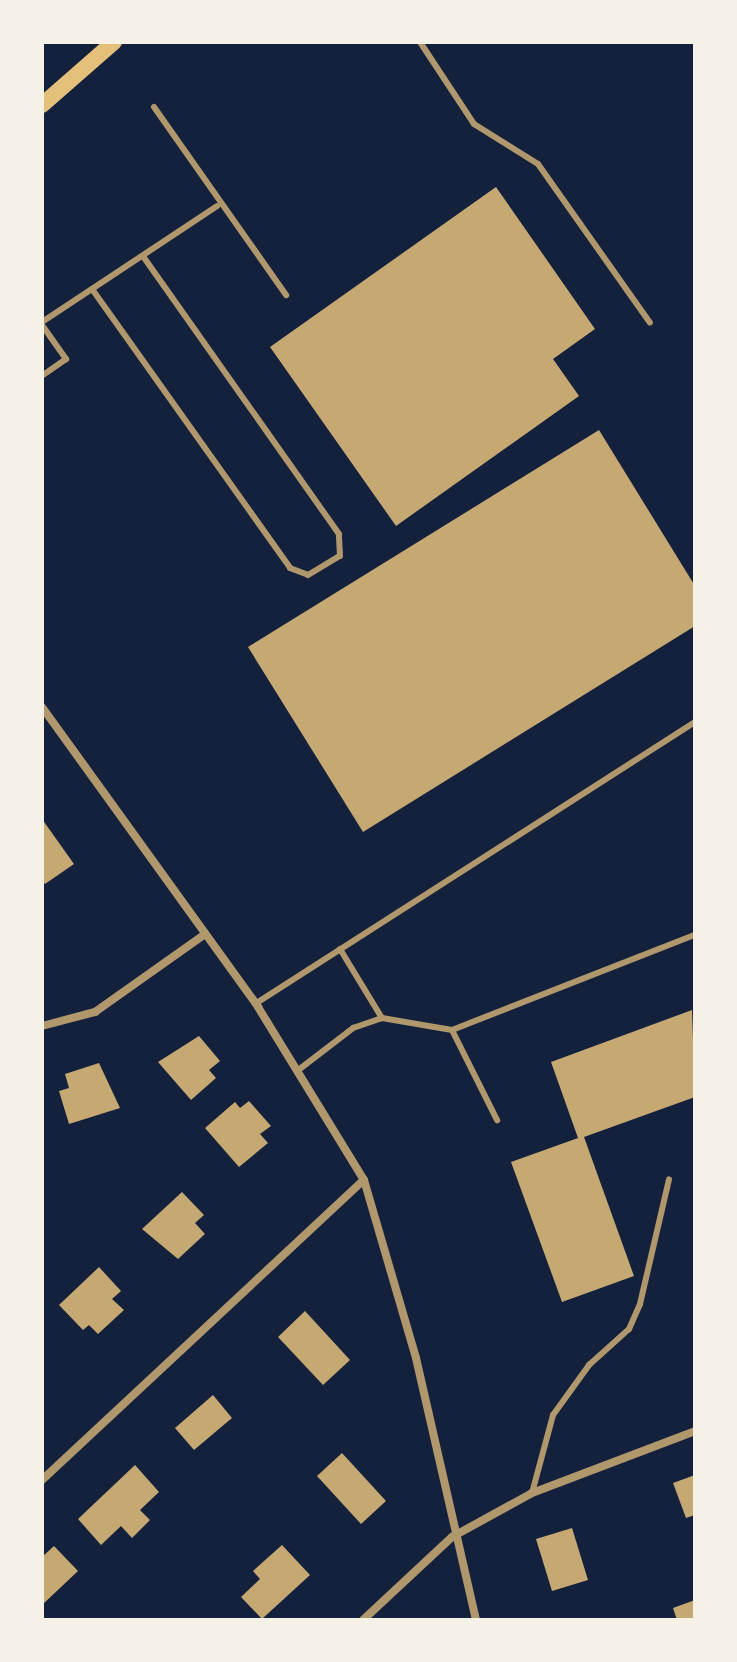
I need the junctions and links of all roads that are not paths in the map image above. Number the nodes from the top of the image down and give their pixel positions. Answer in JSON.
{"nodes":[{"id":1,"x":114,"y":42,"type":"edge"},
{"id":2,"x":420,"y":42,"type":"edge"},
{"id":3,"x":42,"y":105,"type":"edge"},
{"id":4,"x":154,"y":107,"type":"dead end"},
{"id":5,"x":217,"y":206,"type":"junction"},
{"id":6,"x":143,"y":256,"type":"junction"},
{"id":7,"x":92,"y":289,"type":"junction"},
{"id":8,"x":286,"y":295,"type":"dead end"},
{"id":9,"x":42,"y":323,"type":"edge"},
{"id":10,"x":650,"y":323,"type":"dead end"},
{"id":11,"x":42,"y":376,"type":"edge"},
{"id":12,"x":42,"y":707,"type":"edge"},
{"id":13,"x":695,"y":722,"type":"edge"},
{"id":14,"x":205,"y":934,"type":"junction"},
{"id":15,"x":695,"y":935,"type":"edge"},
{"id":16,"x":340,"y":949,"type":"junction"},
{"id":17,"x":255,"y":1004,"type":"junction"},
{"id":18,"x":382,"y":1018,"type":"junction"},
{"id":19,"x":42,"y":1026,"type":"edge"},
{"id":20,"x":452,"y":1030,"type":"junction"},
{"id":21,"x":297,"y":1071,"type":"junction"},
{"id":22,"x":497,"y":1120,"type":"dead end"},
{"id":23,"x":669,"y":1179,"type":"dead end"},
{"id":24,"x":364,"y":1180,"type":"junction"},
{"id":25,"x":695,"y":1431,"type":"edge"},
{"id":26,"x":42,"y":1480,"type":"edge"},
{"id":27,"x":532,"y":1493,"type":"junction"},
{"id":28,"x":452,"y":1537,"type":"junction"},
{"id":29,"x":363,"y":1620,"type":"edge"},
{"id":30,"x":476,"y":1620,"type":"edge"}],
"edges":[{"from":1,"to":3,"type":"main road"},
{"from":2,"to":10,"type":"lane"},
{"from":4,"to":5,"type":"lane"},
{"from":5,"to":6,"type":"lane"},
{"from":5,"to":8,"type":"lane"},
{"from":6,"to":7,"type":"lane"},
{"from":6,"to":7,"type":"lane"},
{"from":7,"to":9,"type":"lane"},
{"from":9,"to":11,"type":"lane"},
{"from":12,"to":14,"type":"street"},
{"from":13,"to":16,"type":"lane"},
{"from":14,"to":17,"type":"street"},
{"from":14,"to":19,"type":"street"},
{"from":15,"to":20,"type":"lane"},
{"from":16,"to":17,"type":"lane"},
{"from":16,"to":18,"type":"lane"},
{"from":17,"to":21,"type":"street"},
{"from":18,"to":20,"type":"lane"},
{"from":18,"to":21,"type":"lane"},
{"from":20,"to":22,"type":"lane"},
{"from":21,"to":24,"type":"street"},
{"from":23,"to":27,"type":"lane"},
{"from":24,"to":26,"type":"street"},
{"from":24,"to":28,"type":"street"},
{"from":25,"to":27,"type":"street"},
{"from":27,"to":28,"type":"street"},
{"from":28,"to":29,"type":"street"},
{"from":28,"to":30,"type":"street"}]}
